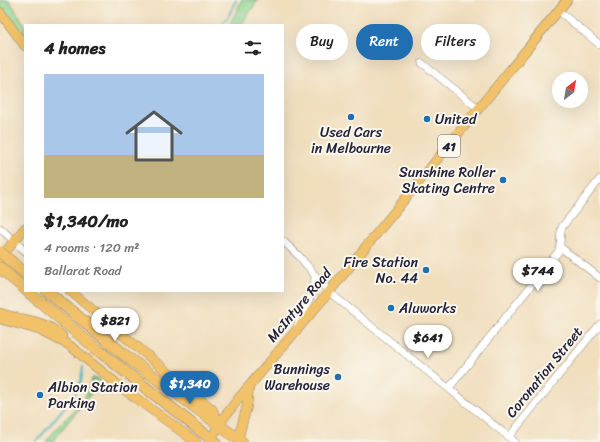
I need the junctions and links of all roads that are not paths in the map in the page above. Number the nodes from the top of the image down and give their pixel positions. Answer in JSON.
{"nodes":[{"id":1,"x":567,"y":0,"type":"edge"},
{"id":2,"x":559,"y":11,"type":"junction"},
{"id":3,"x":0,"y":12,"type":"edge"},
{"id":4,"x":24,"y":45,"type":"edge"},
{"id":5,"x":600,"y":45,"type":"edge"},
{"id":6,"x":422,"y":63,"type":"dead end"},
{"id":7,"x":479,"y":109,"type":"junction"},
{"id":8,"x":600,"y":179,"type":"edge"},
{"id":9,"x":0,"y":228,"type":"edge"},
{"id":10,"x":24,"y":229,"type":"edge"},
{"id":11,"x":15,"y":240,"type":"junction"},
{"id":12,"x":284,"y":242,"type":"edge"},
{"id":13,"x":560,"y":247,"type":"junction"},
{"id":14,"x":24,"y":249,"type":"edge"},
{"id":15,"x":0,"y":252,"type":"edge"},
{"id":16,"x":0,"y":258,"type":"edge"},
{"id":17,"x":2,"y":270,"type":"edge"},
{"id":18,"x":24,"y":272,"type":"edge"},
{"id":19,"x":315,"y":276,"type":"junction"},
{"id":20,"x":600,"y":278,"type":"edge"},
{"id":21,"x":24,"y":288,"type":"edge"},
{"id":22,"x":28,"y":292,"type":"edge"},
{"id":23,"x":48,"y":292,"type":"edge"},
{"id":24,"x":71,"y":292,"type":"edge"},
{"id":25,"x":329,"y":292,"type":"junction"},
{"id":26,"x":0,"y":313,"type":"edge"},
{"id":27,"x":0,"y":319,"type":"edge"},
{"id":28,"x":600,"y":324,"type":"edge"},
{"id":29,"x":45,"y":330,"type":"junction"},
{"id":30,"x":293,"y":335,"type":"junction"},
{"id":31,"x":249,"y":387,"type":"junction"},
{"id":32,"x":449,"y":388,"type":"junction"},
{"id":33,"x":151,"y":392,"type":"junction"},
{"id":34,"x":142,"y":403,"type":"junction"},
{"id":35,"x":219,"y":424,"type":"junction"},
{"id":36,"x":509,"y":437,"type":"junction"},
{"id":37,"x":209,"y":440,"type":"edge"},
{"id":38,"x":240,"y":440,"type":"edge"},
{"id":39,"x":186,"y":442,"type":"edge"},
{"id":40,"x":196,"y":442,"type":"edge"},
{"id":41,"x":515,"y":442,"type":"edge"}],
"edges":[{"from":1,"to":2,"type":"main road","name":"McIntyre Road","number":"41"},
{"from":2,"to":5,"type":"street"},
{"from":2,"to":7,"type":"main road","name":"McIntyre Road","number":"41"},
{"from":3,"to":4,"type":"main road"},
{"from":6,"to":7,"type":"street"},
{"from":7,"to":25,"type":"main road","name":"McIntyre Road","number":"41"},
{"from":8,"to":13,"type":"street"},
{"from":9,"to":11,"type":"street"},
{"from":10,"to":11,"type":"main road"},
{"from":11,"to":14,"type":"street"},
{"from":11,"to":16,"type":"main road"},
{"from":12,"to":19,"type":"street"},
{"from":13,"to":20,"type":"street"},
{"from":13,"to":32,"type":"street"},
{"from":15,"to":18,"type":"highway","bridge":true},
{"from":17,"to":21,"type":"highway"},
{"from":19,"to":25,"type":"street"},
{"from":19,"to":30,"type":"street"},
{"from":22,"to":33,"type":"highway"},
{"from":23,"to":35,"type":"highway"},
{"from":24,"to":35,"type":"main road"},
{"from":25,"to":30,"type":"main road","name":"McIntyre Road","number":"41"},
{"from":25,"to":32,"type":"street"},
{"from":26,"to":29,"type":"main road"},
{"from":27,"to":29,"type":"main road"},
{"from":28,"to":36,"type":"street","name":"Coronation Street"},
{"from":29,"to":34,"type":"main road"},
{"from":30,"to":31,"type":"main road","name":"McIntyre Road","number":"41"},
{"from":31,"to":35,"type":"main road","name":"McIntyre Road","number":"41"},
{"from":31,"to":38,"type":"main road"},
{"from":32,"to":36,"type":"street"},
{"from":33,"to":34,"type":"main road"},
{"from":33,"to":37,"type":"highway"},
{"from":34,"to":39,"type":"main road"},
{"from":34,"to":40,"type":"main road"},
{"from":35,"to":37,"type":"main road","number":"41"},
{"from":35,"to":38,"type":"highway"},
{"from":36,"to":41,"type":"street"}]}
